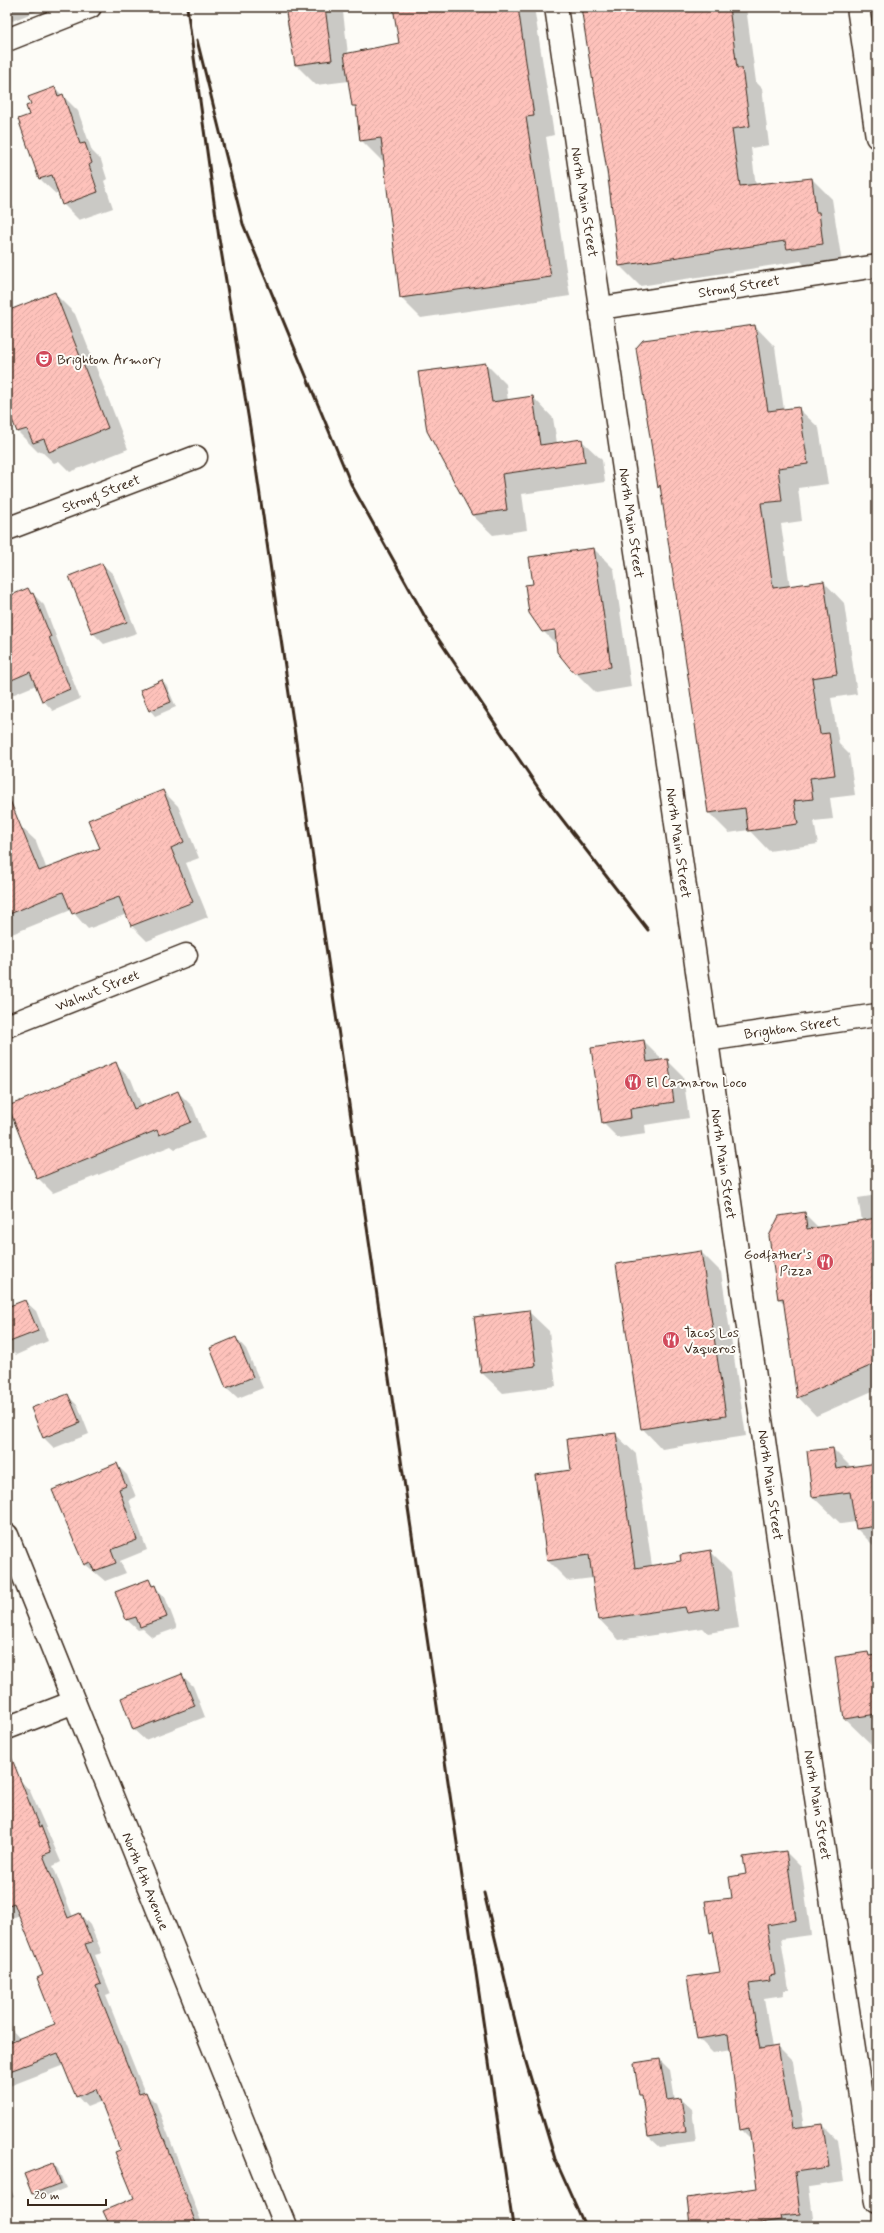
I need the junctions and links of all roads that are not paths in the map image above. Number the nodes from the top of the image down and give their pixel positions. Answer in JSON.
{"nodes":[{"id":1,"x":90,"y":7,"type":"edge"},
{"id":2,"x":556,"y":7,"type":"edge"},
{"id":3,"x":858,"y":7,"type":"edge"},
{"id":4,"x":7,"y":40,"type":"edge"},
{"id":5,"x":877,"y":137,"type":"edge"},
{"id":6,"x":877,"y":266,"type":"edge"},
{"id":7,"x":601,"y":308,"type":"junction"},
{"id":8,"x":196,"y":457,"type":"dead end"},
{"id":9,"x":7,"y":529,"type":"edge"},
{"id":10,"x":186,"y":955,"type":"dead end"},
{"id":11,"x":877,"y":1015,"type":"edge"},
{"id":12,"x":7,"y":1026,"type":"edge"},
{"id":13,"x":707,"y":1040,"type":"junction"},
{"id":14,"x":7,"y":1535,"type":"edge"},
{"id":15,"x":74,"y":1702,"type":"junction"},
{"id":16,"x":7,"y":1728,"type":"edge"},
{"id":17,"x":875,"y":2172,"type":"edge"},
{"id":18,"x":877,"y":2202,"type":"edge"},
{"id":19,"x":285,"y":2226,"type":"edge"}],
"edges":[{"from":1,"to":4,"type":"street"},
{"from":2,"to":7,"type":"street","name":"North Main Street"},
{"from":3,"to":5,"type":"street"},
{"from":6,"to":7,"type":"street","name":"Strong Street"},
{"from":7,"to":13,"type":"street","name":"North Main Street"},
{"from":8,"to":9,"type":"street","name":"Strong Street"},
{"from":10,"to":12,"type":"street","name":"Walnut Street"},
{"from":11,"to":13,"type":"street","name":"Brighton Street"},
{"from":13,"to":17,"type":"street","name":"North Main Street"},
{"from":14,"to":15,"type":"street","name":"North 4th Avenue"},
{"from":15,"to":16,"type":"street"},
{"from":15,"to":19,"type":"street","name":"North 4th Avenue"},
{"from":17,"to":18,"type":"street","name":"North Main Street"}]}
